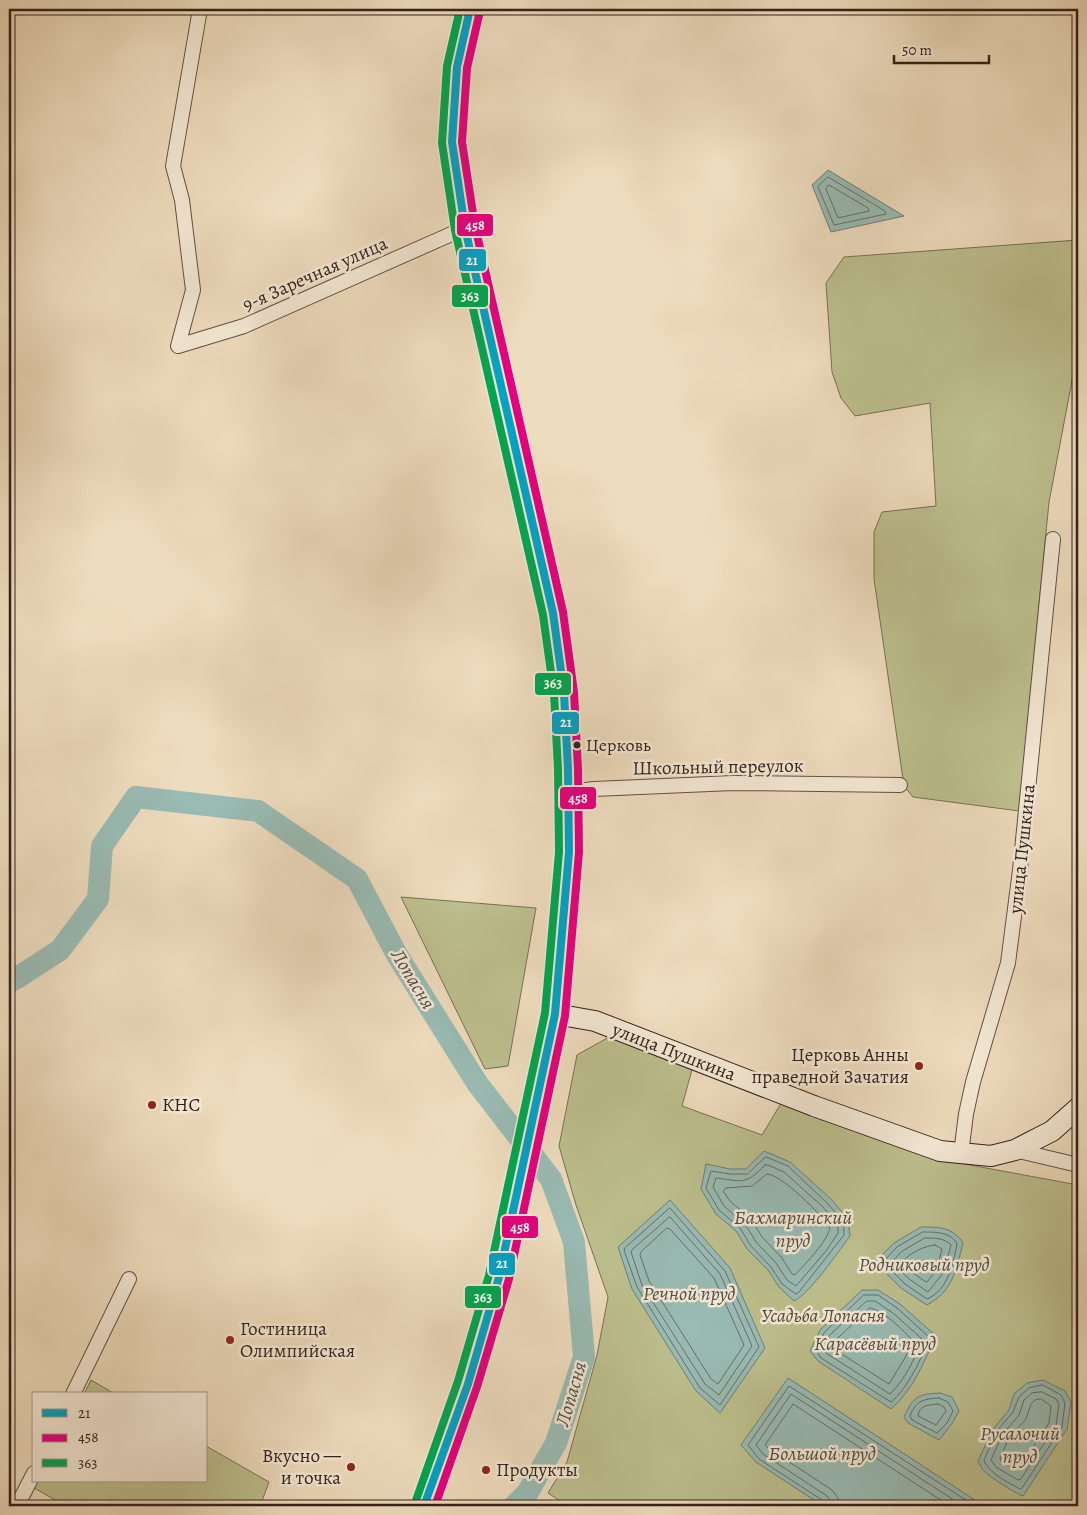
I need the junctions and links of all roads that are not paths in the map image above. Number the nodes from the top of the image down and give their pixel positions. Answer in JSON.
{"nodes":[{"id":1,"x":200,"y":9,"type":"edge"},
{"id":2,"x":470,"y":9,"type":"edge"},
{"id":3,"x":465,"y":228,"type":"junction"},
{"id":4,"x":1053,"y":539,"type":"dead end"},
{"id":5,"x":900,"y":785,"type":"dead end"},
{"id":6,"x":568,"y":792,"type":"junction"},
{"id":7,"x":555,"y":1014,"type":"junction"},
{"id":8,"x":1078,"y":1108,"type":"edge"},
{"id":9,"x":1015,"y":1150,"type":"junction"},
{"id":10,"x":961,"y":1154,"type":"junction"},
{"id":11,"x":1078,"y":1165,"type":"edge"},
{"id":12,"x":129,"y":1279,"type":"dead end"},
{"id":13,"x":74,"y":1392,"type":"edge"},
{"id":14,"x":32,"y":1477,"type":"edge"},
{"id":15,"x":17,"y":1506,"type":"edge"},
{"id":16,"x":424,"y":1506,"type":"edge"}],
"edges":[{"from":1,"to":3,"type":"street","name":"9-я Заречная улица"},
{"from":2,"to":3,"type":"main road"},
{"from":3,"to":6,"type":"main road"},
{"from":4,"to":10,"type":"street","name":"улица Пушкина"},
{"from":5,"to":6,"type":"street","name":"Школьный переулок"},
{"from":6,"to":7,"type":"main road"},
{"from":7,"to":10,"type":"main road","name":"улица Пушкина"},
{"from":7,"to":16,"type":"main road"},
{"from":8,"to":9,"type":"main road","name":"улица Пушкина"},
{"from":9,"to":10,"type":"main road","name":"улица Пушкина"},
{"from":9,"to":11,"type":"street"},
{"from":12,"to":13,"type":"street"},
{"from":14,"to":15,"type":"street"}]}
